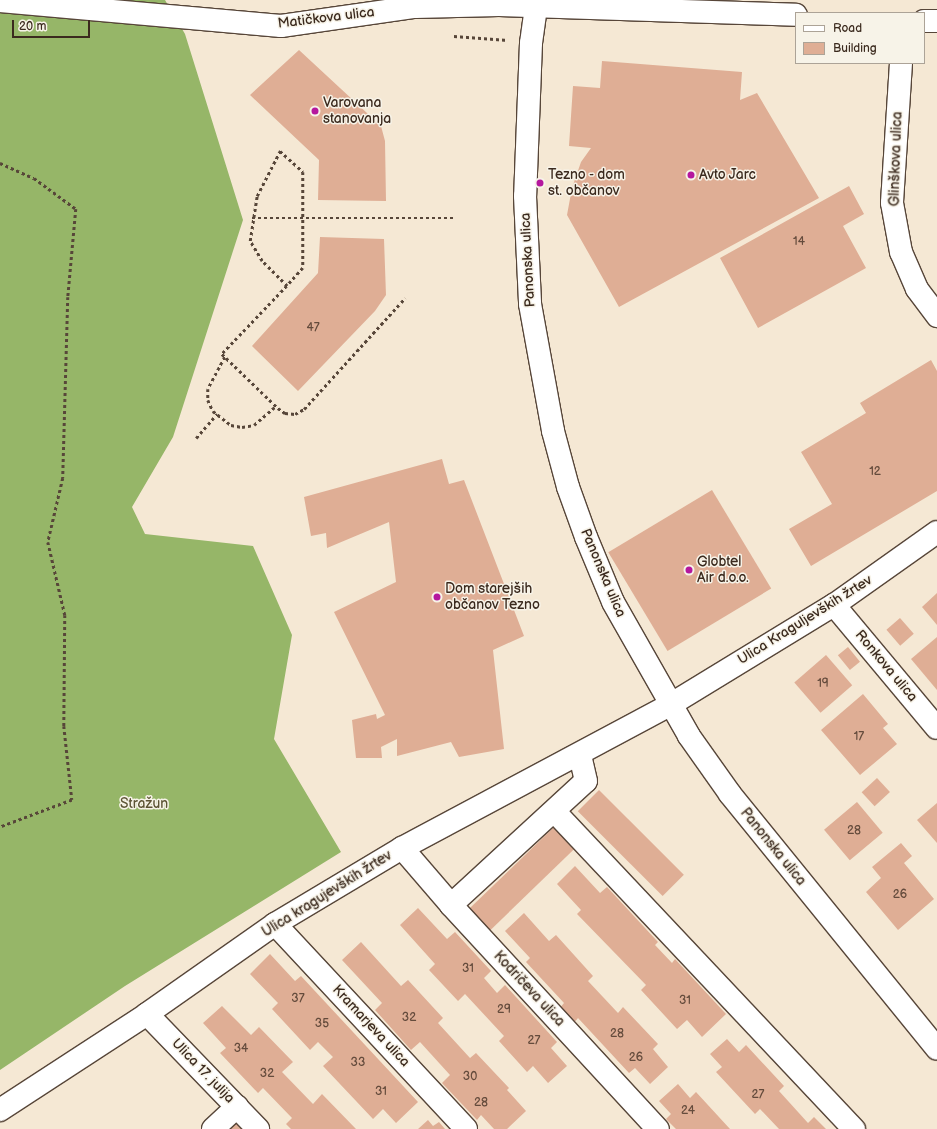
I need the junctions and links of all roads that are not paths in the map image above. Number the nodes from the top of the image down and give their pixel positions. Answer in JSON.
{"nodes":[{"id":1,"x":0,"y":1,"type":"edge"},
{"id":2,"x":537,"y":4,"type":"edge"},
{"id":3,"x":795,"y":15,"type":"edge"},
{"id":4,"x":925,"y":21,"type":"edge"},
{"id":5,"x":937,"y":21,"type":"edge"},
{"id":6,"x":901,"y":64,"type":"edge"},
{"id":7,"x":937,"y":316,"type":"edge"},
{"id":8,"x":937,"y":532,"type":"edge"},
{"id":9,"x":834,"y":605,"type":"junction"},
{"id":10,"x":670,"y":705,"type":"junction"},
{"id":11,"x":937,"y":728,"type":"edge"},
{"id":12,"x":580,"y":755,"type":"junction"},
{"id":13,"x":555,"y":812,"type":"junction"},
{"id":14,"x":402,"y":848,"type":"junction"},
{"id":15,"x":451,"y":905,"type":"junction"},
{"id":16,"x":276,"y":924,"type":"junction"},
{"id":17,"x":147,"y":1014,"type":"junction"},
{"id":18,"x":937,"y":1049,"type":"edge"},
{"id":19,"x":237,"y":1107,"type":"junction"},
{"id":20,"x":0,"y":1110,"type":"edge"},
{"id":21,"x":213,"y":1129,"type":"edge"},
{"id":22,"x":258,"y":1129,"type":"edge"},
{"id":23,"x":466,"y":1129,"type":"edge"},
{"id":24,"x":658,"y":1129,"type":"edge"},
{"id":25,"x":854,"y":1129,"type":"edge"}],
"edges":[{"from":1,"to":2,"type":"street","name":"Matičkova ulica"},
{"from":2,"to":3,"type":"street","name":"Matičkova ulica"},
{"from":2,"to":10,"type":"street","name":"Panonska ulica"},
{"from":4,"to":5,"type":"street"},
{"from":6,"to":7,"type":"street","name":"Glinškova ulica"},
{"from":8,"to":9,"type":"street","name":"Ulica Kraguljevških žrtev"},
{"from":9,"to":10,"type":"street","name":"Ulica Kraguljevških žrtev"},
{"from":9,"to":11,"type":"street","name":"Ronkova ulica"},
{"from":10,"to":12,"type":"street","name":"Ulica kragujevških žrtev"},
{"from":10,"to":18,"type":"street","name":"Panonska ulica"},
{"from":12,"to":13,"type":"street"},
{"from":12,"to":14,"type":"street","name":"Ulica kragujevških žrtev"},
{"from":13,"to":15,"type":"street"},
{"from":13,"to":25,"type":"street"},
{"from":14,"to":15,"type":"street","name":"Kodričeva ulica"},
{"from":14,"to":16,"type":"street","name":"Ulica kragujevških žrtev"},
{"from":15,"to":24,"type":"street","name":"Kodričeva ulica"},
{"from":16,"to":17,"type":"street","name":"Ulica kragujevških žrtev"},
{"from":16,"to":23,"type":"street","name":"Kramarjeva ulica"},
{"from":17,"to":19,"type":"street","name":"Ulica 17. julija"},
{"from":17,"to":20,"type":"street","name":"Ulica kragujevških žrtev"},
{"from":19,"to":21,"type":"street"},
{"from":19,"to":22,"type":"street","name":"Ulica 17. julija"}]}
